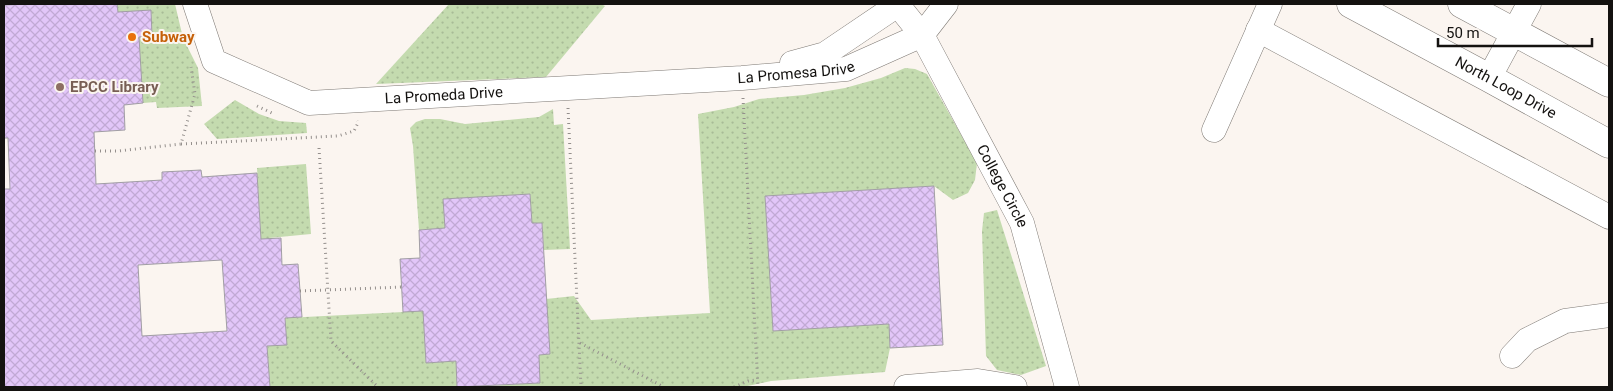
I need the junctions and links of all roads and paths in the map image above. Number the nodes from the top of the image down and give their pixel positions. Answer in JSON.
{"nodes":[{"id":1,"x":195,"y":4,"type":"edge"},
{"id":2,"x":898,"y":4,"type":"edge"},
{"id":3,"x":946,"y":4,"type":"edge"},
{"id":4,"x":1270,"y":4,"type":"edge"},
{"id":5,"x":1351,"y":4,"type":"edge"},
{"id":6,"x":1462,"y":4,"type":"edge"},
{"id":7,"x":1529,"y":4,"type":"edge"},
{"id":8,"x":1258,"y":30,"type":"junction"},
{"id":9,"x":1514,"y":31,"type":"junction"},
{"id":10,"x":922,"y":35,"type":"junction"},
{"id":11,"x":191,"y":66,"type":"dead end"},
{"id":12,"x":742,"y":78,"type":"junction"},
{"id":13,"x":1489,"y":78,"type":"junction"},
{"id":14,"x":1609,"y":83,"type":"edge"},
{"id":15,"x":567,"y":88,"type":"junction"},
{"id":16,"x":254,"y":105,"type":"dead end"},
{"id":17,"x":275,"y":113,"type":"dead end"},
{"id":18,"x":356,"y":117,"type":"dead end"},
{"id":19,"x":1214,"y":130,"type":"dead end"},
{"id":20,"x":181,"y":144,"type":"junction"},
{"id":21,"x":1609,"y":144,"type":"edge"},
{"id":22,"x":319,"y":148,"type":"dead end"},
{"id":23,"x":95,"y":151,"type":"dead end"},
{"id":24,"x":9,"y":154,"type":"dead end"},
{"id":25,"x":4,"y":155,"type":"edge"},
{"id":26,"x":1609,"y":217,"type":"edge"},
{"id":27,"x":402,"y":287,"type":"dead end"},
{"id":28,"x":328,"y":290,"type":"junction"},
{"id":29,"x":300,"y":291,"type":"dead end"},
{"id":30,"x":1609,"y":315,"type":"edge"},
{"id":31,"x":579,"y":342,"type":"junction"},
{"id":32,"x":1512,"y":356,"type":"dead end"},
{"id":33,"x":757,"y":380,"type":"junction"},
{"id":34,"x":378,"y":387,"type":"edge"},
{"id":35,"x":581,"y":387,"type":"edge"},
{"id":36,"x":664,"y":387,"type":"edge"},
{"id":37,"x":734,"y":387,"type":"edge"},
{"id":38,"x":758,"y":387,"type":"edge"},
{"id":39,"x":906,"y":387,"type":"edge"},
{"id":40,"x":1015,"y":387,"type":"edge"},
{"id":41,"x":1067,"y":387,"type":"edge"}],
"edges":[{"from":1,"to":15,"type":"street","name":"La Promeda Drive"},
{"from":2,"to":10,"type":"street","name":"College Circle"},
{"from":2,"to":12,"type":"street","name":"La Promesa Drive"},
{"from":3,"to":10,"type":"street","name":"La Promesa Drive"},
{"from":4,"to":8,"type":"street"},
{"from":5,"to":13,"type":"main road","name":"North Loop Drive"},
{"from":6,"to":9,"type":"main road"},
{"from":7,"to":9,"type":"street"},
{"from":8,"to":19,"type":"street"},
{"from":8,"to":26,"type":"street"},
{"from":9,"to":13,"type":"street"},
{"from":9,"to":14,"type":"main road"},
{"from":10,"to":12,"type":"street","name":"La Promesa Drive"},
{"from":10,"to":41,"type":"street","name":"College Circle"},
{"from":11,"to":20,"type":"path"},
{"from":12,"to":15,"type":"street","name":"La Promeda Drive"},
{"from":12,"to":33,"type":"path"},
{"from":13,"to":21,"type":"main road","name":"North Loop Drive"},
{"from":15,"to":31,"type":"path"},
{"from":16,"to":17,"type":"path"},
{"from":18,"to":20,"type":"path"},
{"from":20,"to":23,"type":"path"},
{"from":22,"to":28,"type":"path"},
{"from":24,"to":25,"type":"path"},
{"from":27,"to":28,"type":"path"},
{"from":28,"to":29,"type":"path"},
{"from":28,"to":34,"type":"path"},
{"from":30,"to":32,"type":"street"},
{"from":31,"to":35,"type":"path"},
{"from":31,"to":36,"type":"path"},
{"from":33,"to":37,"type":"path"},
{"from":33,"to":38,"type":"path"},
{"from":39,"to":40,"type":"street"}]}
